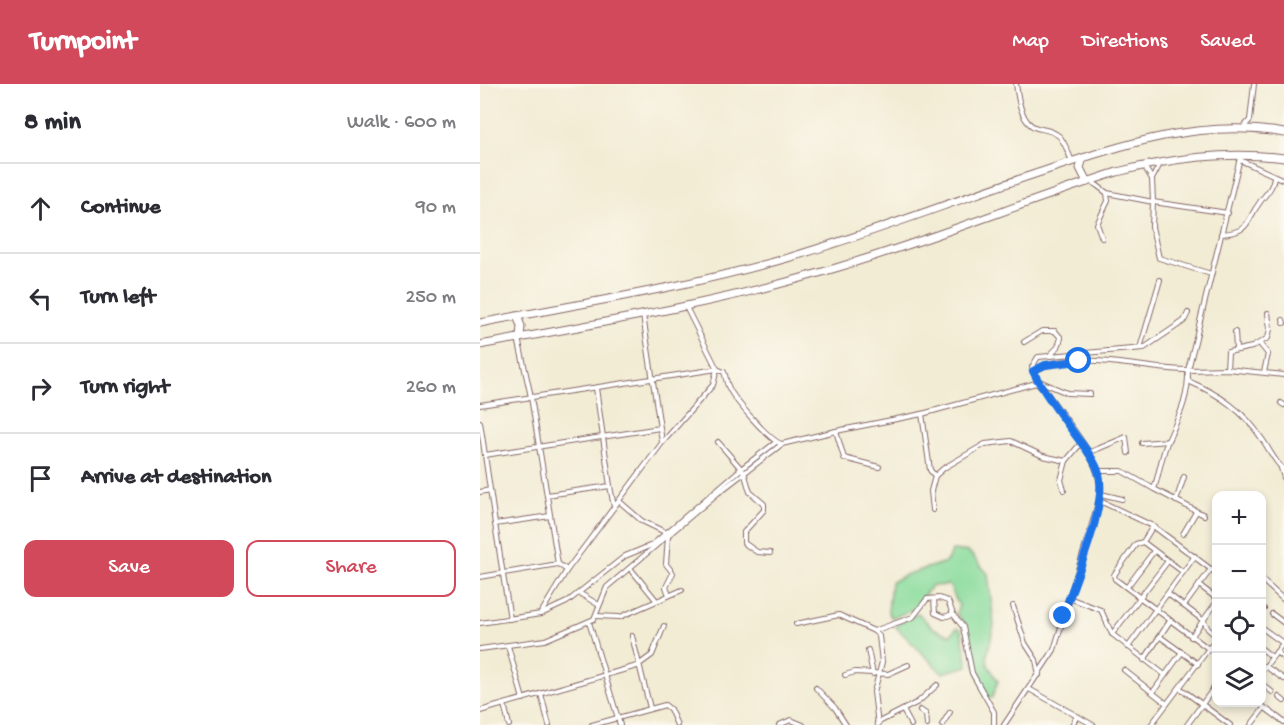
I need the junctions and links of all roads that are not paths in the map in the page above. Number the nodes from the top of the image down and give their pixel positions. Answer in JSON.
{"nodes":[{"id":1,"x":1016,"y":84,"type":"edge"},
{"id":2,"x":1254,"y":84,"type":"edge"},
{"id":3,"x":1242,"y":130,"type":"junction"},
{"id":4,"x":1284,"y":133,"type":"edge"},
{"id":5,"x":1240,"y":157,"type":"junction"},
{"id":6,"x":1083,"y":158,"type":"junction"},
{"id":7,"x":1284,"y":158,"type":"edge"},
{"id":8,"x":1161,"y":161,"type":"junction"},
{"id":9,"x":1072,"y":162,"type":"junction"},
{"id":10,"x":1143,"y":165,"type":"junction"},
{"id":11,"x":1274,"y":177,"type":"junction"},
{"id":12,"x":1152,"y":179,"type":"junction"},
{"id":13,"x":1284,"y":180,"type":"edge"},
{"id":14,"x":1088,"y":181,"type":"junction"},
{"id":15,"x":1078,"y":185,"type":"junction"},
{"id":16,"x":1107,"y":193,"type":"junction"},
{"id":17,"x":1153,"y":202,"type":"junction"},
{"id":18,"x":1228,"y":213,"type":"junction"},
{"id":19,"x":1221,"y":234,"type":"junction"},
{"id":20,"x":1102,"y":238,"type":"dead end"},
{"id":21,"x":1211,"y":274,"type":"junction"},
{"id":22,"x":1160,"y":280,"type":"dead end"},
{"id":23,"x":686,"y":307,"type":"junction"},
{"id":24,"x":1188,"y":313,"type":"dead end"},
{"id":25,"x":1268,"y":313,"type":"dead end"},
{"id":26,"x":643,"y":314,"type":"junction"},
{"id":27,"x":517,"y":316,"type":"junction"},
{"id":28,"x":480,"y":322,"type":"edge"},
{"id":29,"x":1235,"y":332,"type":"dead end"},
{"id":30,"x":519,"y":338,"type":"junction"},
{"id":31,"x":1024,"y":342,"type":"dead end"},
{"id":32,"x":1260,"y":344,"type":"junction"},
{"id":33,"x":480,"y":345,"type":"edge"},
{"id":34,"x":1140,"y":349,"type":"junction"},
{"id":35,"x":1237,"y":350,"type":"junction"},
{"id":36,"x":1049,"y":355,"type":"junction"},
{"id":37,"x":717,"y":369,"type":"junction"},
{"id":38,"x":1227,"y":369,"type":"junction"},
{"id":39,"x":1188,"y":370,"type":"junction"},
{"id":40,"x":1033,"y":371,"type":"junction"},
{"id":41,"x":1264,"y":373,"type":"junction"},
{"id":42,"x":1284,"y":375,"type":"edge"},
{"id":43,"x":652,"y":379,"type":"junction"},
{"id":44,"x":1188,"y":381,"type":"junction"},
{"id":45,"x":1039,"y":382,"type":"junction"},
{"id":46,"x":596,"y":388,"type":"junction"},
{"id":47,"x":1090,"y":394,"type":"dead end"},
{"id":48,"x":531,"y":397,"type":"junction"},
{"id":49,"x":480,"y":405,"type":"edge"},
{"id":50,"x":922,"y":414,"type":"junction"},
{"id":51,"x":480,"y":422,"type":"edge"},
{"id":52,"x":660,"y":428,"type":"junction"},
{"id":53,"x":836,"y":431,"type":"junction"},
{"id":54,"x":602,"y":437,"type":"junction"},
{"id":55,"x":1168,"y":441,"type":"junction"},
{"id":56,"x":718,"y":442,"type":"dead end"},
{"id":57,"x":662,"y":443,"type":"junction"},
{"id":58,"x":775,"y":443,"type":"junction"},
{"id":59,"x":1081,"y":443,"type":"junction"},
{"id":60,"x":1142,"y":443,"type":"dead end"},
{"id":61,"x":782,"y":444,"type":"junction"},
{"id":62,"x":539,"y":445,"type":"junction"},
{"id":63,"x":1088,"y":453,"type":"junction"},
{"id":64,"x":1128,"y":453,"type":"dead end"},
{"id":65,"x":485,"y":455,"type":"junction"},
{"id":66,"x":1066,"y":461,"type":"junction"},
{"id":67,"x":879,"y":467,"type":"dead end"},
{"id":68,"x":1282,"y":468,"type":"edge"},
{"id":69,"x":742,"y":470,"type":"junction"},
{"id":70,"x":1098,"y":471,"type":"junction"},
{"id":71,"x":935,"y":476,"type":"junction"},
{"id":72,"x":1184,"y":477,"type":"dead end"},
{"id":73,"x":1284,"y":478,"type":"edge"},
{"id":74,"x":610,"y":486,"type":"junction"},
{"id":75,"x":1154,"y":489,"type":"junction"},
{"id":76,"x":490,"y":490,"type":"junction"},
{"id":77,"x":1064,"y":490,"type":"dead end"},
{"id":78,"x":480,"y":492,"type":"edge"},
{"id":79,"x":1101,"y":494,"type":"junction"},
{"id":80,"x":547,"y":495,"type":"junction"},
{"id":81,"x":1122,"y":499,"type":"dead end"},
{"id":82,"x":619,"y":501,"type":"junction"},
{"id":83,"x":1100,"y":501,"type":"junction"},
{"id":84,"x":1176,"y":501,"type":"junction"},
{"id":85,"x":614,"y":507,"type":"junction"},
{"id":86,"x":933,"y":510,"type":"dead end"},
{"id":87,"x":1196,"y":512,"type":"junction"},
{"id":88,"x":1204,"y":515,"type":"dead end"},
{"id":89,"x":550,"y":516,"type":"junction"},
{"id":90,"x":495,"y":524,"type":"junction"},
{"id":91,"x":1153,"y":526,"type":"junction"},
{"id":92,"x":667,"y":534,"type":"junction"},
{"id":93,"x":1183,"y":534,"type":"dead end"},
{"id":94,"x":1143,"y":542,"type":"junction"},
{"id":95,"x":1154,"y":551,"type":"junction"},
{"id":96,"x":770,"y":554,"type":"dead end"},
{"id":97,"x":1195,"y":556,"type":"junction"},
{"id":98,"x":1168,"y":561,"type":"junction"},
{"id":99,"x":558,"y":564,"type":"junction"},
{"id":100,"x":630,"y":568,"type":"junction"},
{"id":101,"x":1211,"y":568,"type":"joint"},
{"id":102,"x":567,"y":570,"type":"junction"},
{"id":103,"x":1184,"y":572,"type":"junction"},
{"id":104,"x":503,"y":573,"type":"junction"},
{"id":105,"x":480,"y":578,"type":"edge"},
{"id":106,"x":1266,"y":584,"type":"edge"},
{"id":107,"x":1199,"y":585,"type":"junction"},
{"id":108,"x":1127,"y":587,"type":"junction"},
{"id":109,"x":682,"y":590,"type":"dead end"},
{"id":110,"x":578,"y":593,"type":"junction"},
{"id":111,"x":1168,"y":594,"type":"junction"},
{"id":112,"x":669,"y":595,"type":"junction"},
{"id":113,"x":1212,"y":595,"type":"edge"},
{"id":114,"x":1068,"y":598,"type":"junction"},
{"id":115,"x":934,"y":599,"type":"junction"},
{"id":116,"x":1141,"y":599,"type":"junction"},
{"id":117,"x":657,"y":600,"type":"junction"},
{"id":118,"x":1284,"y":600,"type":"edge"},
{"id":119,"x":599,"y":605,"type":"junction"},
{"id":120,"x":1012,"y":606,"type":"dead end"},
{"id":121,"x":1184,"y":606,"type":"junction"},
{"id":122,"x":1212,"y":609,"type":"edge"},
{"id":123,"x":1156,"y":610,"type":"junction"},
{"id":124,"x":541,"y":614,"type":"junction"},
{"id":125,"x":953,"y":614,"type":"junction"},
{"id":126,"x":1272,"y":614,"type":"dead end"},
{"id":127,"x":596,"y":616,"type":"junction"},
{"id":128,"x":510,"y":619,"type":"junction"},
{"id":129,"x":1170,"y":621,"type":"junction"},
{"id":130,"x":1204,"y":621,"type":"junction"},
{"id":131,"x":589,"y":622,"type":"junction"},
{"id":132,"x":1284,"y":622,"type":"edge"},
{"id":133,"x":480,"y":623,"type":"edge"},
{"id":134,"x":796,"y":624,"type":"dead end"},
{"id":135,"x":664,"y":626,"type":"dead end"},
{"id":136,"x":1266,"y":631,"type":"edge"},
{"id":137,"x":874,"y":632,"type":"junction"},
{"id":138,"x":1112,"y":634,"type":"junction"},
{"id":139,"x":1212,"y":634,"type":"edge"},
{"id":140,"x":632,"y":636,"type":"dead end"},
{"id":141,"x":1159,"y":636,"type":"junction"},
{"id":142,"x":1191,"y":637,"type":"junction"},
{"id":143,"x":1283,"y":642,"type":"edge"},
{"id":144,"x":1212,"y":644,"type":"edge"},
{"id":145,"x":507,"y":646,"type":"junction"},
{"id":146,"x":1128,"y":647,"type":"junction"},
{"id":147,"x":1209,"y":649,"type":"junction"},
{"id":148,"x":480,"y":650,"type":"edge"},
{"id":149,"x":868,"y":650,"type":"dead end"},
{"id":150,"x":1182,"y":652,"type":"junction"},
{"id":151,"x":1266,"y":652,"type":"edge"},
{"id":152,"x":1276,"y":652,"type":"junction"},
{"id":153,"x":1272,"y":657,"type":"junction"},
{"id":154,"x":1284,"y":658,"type":"edge"},
{"id":155,"x":1144,"y":660,"type":"junction"},
{"id":156,"x":908,"y":664,"type":"dead end"},
{"id":157,"x":1198,"y":664,"type":"junction"},
{"id":158,"x":1266,"y":665,"type":"edge"},
{"id":159,"x":637,"y":666,"type":"junction"},
{"id":160,"x":1266,"y":667,"type":"edge"},
{"id":161,"x":1124,"y":670,"type":"dead end"},
{"id":162,"x":845,"y":675,"type":"dead end"},
{"id":163,"x":876,"y":675,"type":"junction"},
{"id":164,"x":1039,"y":675,"type":"junction"},
{"id":165,"x":1165,"y":675,"type":"junction"},
{"id":166,"x":605,"y":676,"type":"junction"},
{"id":167,"x":1284,"y":679,"type":"edge"},
{"id":168,"x":938,"y":685,"type":"dead end"},
{"id":169,"x":1266,"y":687,"type":"edge"},
{"id":170,"x":816,"y":688,"type":"dead end"},
{"id":171,"x":1029,"y":688,"type":"junction"},
{"id":172,"x":1180,"y":688,"type":"junction"},
{"id":173,"x":1212,"y":691,"type":"edge"},
{"id":174,"x":1153,"y":692,"type":"junction"},
{"id":175,"x":1272,"y":692,"type":"dead end"},
{"id":176,"x":541,"y":694,"type":"junction"},
{"id":177,"x":1279,"y":697,"type":"dead end"},
{"id":178,"x":524,"y":699,"type":"junction"},
{"id":179,"x":1284,"y":701,"type":"edge"},
{"id":180,"x":504,"y":704,"type":"junction"},
{"id":181,"x":1167,"y":704,"type":"junction"},
{"id":182,"x":1202,"y":704,"type":"junction"},
{"id":183,"x":650,"y":708,"type":"junction"},
{"id":184,"x":1264,"y":708,"type":"joint"},
{"id":185,"x":903,"y":710,"type":"junction"},
{"id":186,"x":921,"y":710,"type":"dead end"},
{"id":187,"x":480,"y":711,"type":"edge"},
{"id":188,"x":950,"y":712,"type":"dead end"},
{"id":189,"x":1077,"y":716,"type":"junction"},
{"id":190,"x":618,"y":718,"type":"junction"},
{"id":191,"x":1284,"y":722,"type":"edge"},
{"id":192,"x":1222,"y":723,"type":"edge"},
{"id":193,"x":1252,"y":723,"type":"edge"},
{"id":194,"x":877,"y":724,"type":"edge"},
{"id":195,"x":509,"y":725,"type":"edge"},
{"id":196,"x":549,"y":725,"type":"edge"},
{"id":197,"x":592,"y":725,"type":"edge"},
{"id":198,"x":620,"y":725,"type":"edge"},
{"id":199,"x":677,"y":725,"type":"edge"},
{"id":200,"x":779,"y":725,"type":"edge"},
{"id":201,"x":803,"y":725,"type":"edge"},
{"id":202,"x":846,"y":725,"type":"edge"},
{"id":203,"x":911,"y":725,"type":"edge"},
{"id":204,"x":927,"y":725,"type":"edge"},
{"id":205,"x":942,"y":725,"type":"edge"},
{"id":206,"x":994,"y":725,"type":"edge"},
{"id":207,"x":1004,"y":725,"type":"edge"},
{"id":208,"x":1072,"y":725,"type":"edge"},
{"id":209,"x":1093,"y":725,"type":"edge"},
{"id":210,"x":1151,"y":725,"type":"edge"},
{"id":211,"x":1187,"y":725,"type":"edge"},
{"id":212,"x":1230,"y":725,"type":"edge"},
{"id":213,"x":1258,"y":725,"type":"edge"}],
"edges":[{"from":1,"to":9,"type":"street"},
{"from":2,"to":3,"type":"street"},
{"from":3,"to":4,"type":"highway"},
{"from":3,"to":6,"type":"highway"},
{"from":5,"to":7,"type":"highway"},
{"from":5,"to":8,"type":"highway"},
{"from":5,"to":11,"type":"street"},
{"from":5,"to":18,"type":"street"},
{"from":6,"to":9,"type":"highway"},
{"from":6,"to":14,"type":"highway"},
{"from":8,"to":10,"type":"highway"},
{"from":8,"to":12,"type":"street"},
{"from":9,"to":15,"type":"highway"},
{"from":9,"to":27,"type":"highway"},
{"from":10,"to":12,"type":"street"},
{"from":10,"to":14,"type":"highway"},
{"from":11,"to":13,"type":"street"},
{"from":11,"to":19,"type":"street"},
{"from":12,"to":17,"type":"street"},
{"from":14,"to":15,"type":"highway"},
{"from":14,"to":16,"type":"street"},
{"from":15,"to":23,"type":"highway"},
{"from":16,"to":17,"type":"street"},
{"from":16,"to":20,"type":"street"},
{"from":17,"to":18,"type":"street"},
{"from":17,"to":21,"type":"street"},
{"from":18,"to":19,"type":"street"},
{"from":19,"to":21,"type":"street"},
{"from":21,"to":39,"type":"street"},
{"from":22,"to":34,"type":"street"},
{"from":23,"to":26,"type":"highway"},
{"from":23,"to":37,"type":"street"},
{"from":24,"to":34,"type":"street"},
{"from":25,"to":32,"type":"street"},
{"from":26,"to":30,"type":"highway"},
{"from":26,"to":43,"type":"street"},
{"from":27,"to":28,"type":"highway"},
{"from":27,"to":30,"type":"highway"},
{"from":29,"to":35,"type":"street"},
{"from":30,"to":33,"type":"highway"},
{"from":30,"to":48,"type":"street"},
{"from":31,"to":36,"type":"street"},
{"from":32,"to":35,"type":"street"},
{"from":32,"to":41,"type":"street"},
{"from":34,"to":36,"type":"street"},
{"from":35,"to":38,"type":"street"},
{"from":36,"to":40,"type":"street"},
{"from":37,"to":43,"type":"street"},
{"from":37,"to":57,"type":"street"},
{"from":37,"to":58,"type":"street"},
{"from":38,"to":39,"type":"street"},
{"from":38,"to":41,"type":"street"},
{"from":39,"to":40,"type":"street"},
{"from":39,"to":44,"type":"street"},
{"from":40,"to":45,"type":"street"},
{"from":41,"to":42,"type":"street"},
{"from":43,"to":46,"type":"street"},
{"from":43,"to":52,"type":"street"},
{"from":44,"to":55,"type":"street"},
{"from":44,"to":68,"type":"street"},
{"from":45,"to":47,"type":"street"},
{"from":45,"to":50,"type":"street"},
{"from":45,"to":59,"type":"street"},
{"from":46,"to":48,"type":"street"},
{"from":46,"to":54,"type":"street"},
{"from":48,"to":49,"type":"street"},
{"from":48,"to":62,"type":"street"},
{"from":50,"to":53,"type":"street"},
{"from":50,"to":71,"type":"street"},
{"from":51,"to":65,"type":"street"},
{"from":52,"to":54,"type":"street"},
{"from":52,"to":57,"type":"street"},
{"from":53,"to":61,"type":"street"},
{"from":53,"to":67,"type":"street"},
{"from":54,"to":62,"type":"street"},
{"from":54,"to":74,"type":"street"},
{"from":55,"to":60,"type":"street"},
{"from":55,"to":75,"type":"street"},
{"from":56,"to":69,"type":"street"},
{"from":57,"to":82,"type":"street"},
{"from":58,"to":61,"type":"street"},
{"from":58,"to":69,"type":"street"},
{"from":59,"to":63,"type":"street"},
{"from":59,"to":66,"type":"street"},
{"from":61,"to":69,"type":"street"},
{"from":62,"to":65,"type":"street"},
{"from":62,"to":80,"type":"street"},
{"from":63,"to":64,"type":"street"},
{"from":63,"to":70,"type":"street"},
{"from":65,"to":76,"type":"street"},
{"from":66,"to":71,"type":"street"},
{"from":66,"to":77,"type":"street"},
{"from":68,"to":73,"type":"street"},
{"from":69,"to":92,"type":"street"},
{"from":69,"to":96,"type":"street"},
{"from":70,"to":75,"type":"street"},
{"from":70,"to":79,"type":"street"},
{"from":71,"to":86,"type":"street"},
{"from":72,"to":84,"type":"street"},
{"from":74,"to":80,"type":"street"},
{"from":74,"to":85,"type":"street"},
{"from":75,"to":84,"type":"street"},
{"from":76,"to":78,"type":"street"},
{"from":76,"to":90,"type":"street"},
{"from":79,"to":81,"type":"street"},
{"from":79,"to":83,"type":"street"},
{"from":80,"to":89,"type":"street"},
{"from":82,"to":85,"type":"street"},
{"from":82,"to":92,"type":"street"},
{"from":83,"to":91,"type":"street"},
{"from":83,"to":114,"type":"street"},
{"from":84,"to":87,"type":"street"},
{"from":85,"to":102,"type":"street"},
{"from":87,"to":88,"type":"street"},
{"from":87,"to":93,"type":"street"},
{"from":89,"to":90,"type":"street"},
{"from":89,"to":99,"type":"street"},
{"from":90,"to":104,"type":"street"},
{"from":91,"to":94,"type":"street"},
{"from":91,"to":97,"type":"street"},
{"from":92,"to":100,"type":"street"},
{"from":92,"to":110,"type":"street"},
{"from":92,"to":112,"type":"street"},
{"from":94,"to":95,"type":"street"},
{"from":94,"to":108,"type":"street"},
{"from":95,"to":98,"type":"street"},
{"from":95,"to":108,"type":"street"},
{"from":97,"to":101,"type":"street"},
{"from":97,"to":103,"type":"street"},
{"from":98,"to":103,"type":"street"},
{"from":98,"to":116,"type":"street"},
{"from":99,"to":102,"type":"street"},
{"from":99,"to":104,"type":"street"},
{"from":100,"to":117,"type":"street"},
{"from":100,"to":119,"type":"street"},
{"from":101,"to":107,"type":"street"},
{"from":102,"to":124,"type":"street"},
{"from":103,"to":111,"type":"street"},
{"from":104,"to":105,"type":"street"},
{"from":104,"to":128,"type":"street"},
{"from":106,"to":118,"type":"street"},
{"from":107,"to":113,"type":"street"},
{"from":107,"to":121,"type":"street"},
{"from":108,"to":116,"type":"street"},
{"from":109,"to":112,"type":"street"},
{"from":110,"to":119,"type":"street"},
{"from":110,"to":124,"type":"street"},
{"from":111,"to":121,"type":"street"},
{"from":111,"to":123,"type":"street"},
{"from":112,"to":117,"type":"street"},
{"from":114,"to":138,"type":"street"},
{"from":114,"to":164,"type":"street"},
{"from":115,"to":125,"type":"street"},
{"from":115,"to":125,"type":"street"},
{"from":115,"to":137,"type":"street"},
{"from":116,"to":123,"type":"street"},
{"from":116,"to":138,"type":"street"},
{"from":117,"to":127,"type":"street"},
{"from":119,"to":127,"type":"street"},
{"from":120,"to":164,"type":"street"},
{"from":121,"to":130,"type":"street"},
{"from":122,"to":130,"type":"street"},
{"from":123,"to":129,"type":"street"},
{"from":123,"to":146,"type":"street"},
{"from":124,"to":128,"type":"street"},
{"from":125,"to":206,"type":"street"},
{"from":126,"to":132,"type":"street"},
{"from":127,"to":131,"type":"street"},
{"from":128,"to":133,"type":"street"},
{"from":129,"to":141,"type":"street"},
{"from":129,"to":142,"type":"street"},
{"from":130,"to":139,"type":"street"},
{"from":130,"to":142,"type":"street"},
{"from":131,"to":145,"type":"street"},
{"from":131,"to":166,"type":"street"},
{"from":134,"to":137,"type":"street"},
{"from":135,"to":159,"type":"street"},
{"from":136,"to":143,"type":"street"},
{"from":137,"to":163,"type":"street"},
{"from":138,"to":146,"type":"street"},
{"from":140,"to":159,"type":"street"},
{"from":141,"to":150,"type":"street"},
{"from":141,"to":155,"type":"street"},
{"from":142,"to":147,"type":"street"},
{"from":143,"to":152,"type":"street"},
{"from":144,"to":147,"type":"street"},
{"from":145,"to":148,"type":"street"},
{"from":145,"to":178,"type":"street"},
{"from":146,"to":155,"type":"street"},
{"from":147,"to":157,"type":"street"},
{"from":149,"to":163,"type":"street"},
{"from":150,"to":157,"type":"street"},
{"from":150,"to":165,"type":"street"},
{"from":151,"to":153,"type":"street"},
{"from":152,"to":153,"type":"street"},
{"from":152,"to":154,"type":"street"},
{"from":153,"to":158,"type":"street"},
{"from":155,"to":165,"type":"street"},
{"from":156,"to":163,"type":"street"},
{"from":157,"to":172,"type":"street"},
{"from":159,"to":166,"type":"street"},
{"from":159,"to":183,"type":"street"},
{"from":160,"to":167,"type":"street"},
{"from":161,"to":174,"type":"street"},
{"from":162,"to":163,"type":"street"},
{"from":163,"to":194,"type":"street"},
{"from":164,"to":171,"type":"street"},
{"from":165,"to":174,"type":"street"},
{"from":166,"to":176,"type":"street"},
{"from":166,"to":190,"type":"street"},
{"from":168,"to":185,"type":"street"},
{"from":169,"to":175,"type":"street"},
{"from":170,"to":202,"type":"street"},
{"from":171,"to":189,"type":"street"},
{"from":171,"to":207,"type":"street"},
{"from":172,"to":181,"type":"street"},
{"from":172,"to":182,"type":"street"},
{"from":173,"to":182,"type":"street"},
{"from":174,"to":181,"type":"street"},
{"from":176,"to":178,"type":"street"},
{"from":176,"to":196,"type":"street"},
{"from":177,"to":179,"type":"street"},
{"from":178,"to":180,"type":"street"},
{"from":180,"to":187,"type":"street"},
{"from":180,"to":195,"type":"street"},
{"from":181,"to":210,"type":"street"},
{"from":182,"to":192,"type":"street"},
{"from":182,"to":211,"type":"street"},
{"from":183,"to":190,"type":"street"},
{"from":183,"to":199,"type":"street"},
{"from":184,"to":191,"type":"street"},
{"from":184,"to":193,"type":"street"},
{"from":185,"to":194,"type":"street"},
{"from":185,"to":203,"type":"street"},
{"from":186,"to":204,"type":"street"},
{"from":188,"to":205,"type":"street"},
{"from":189,"to":208,"type":"street"},
{"from":189,"to":209,"type":"street"},
{"from":190,"to":197,"type":"street"},
{"from":190,"to":198,"type":"street"},
{"from":192,"to":212,"type":"street"},
{"from":193,"to":213,"type":"street"},
{"from":200,"to":201,"type":"street"}]}
